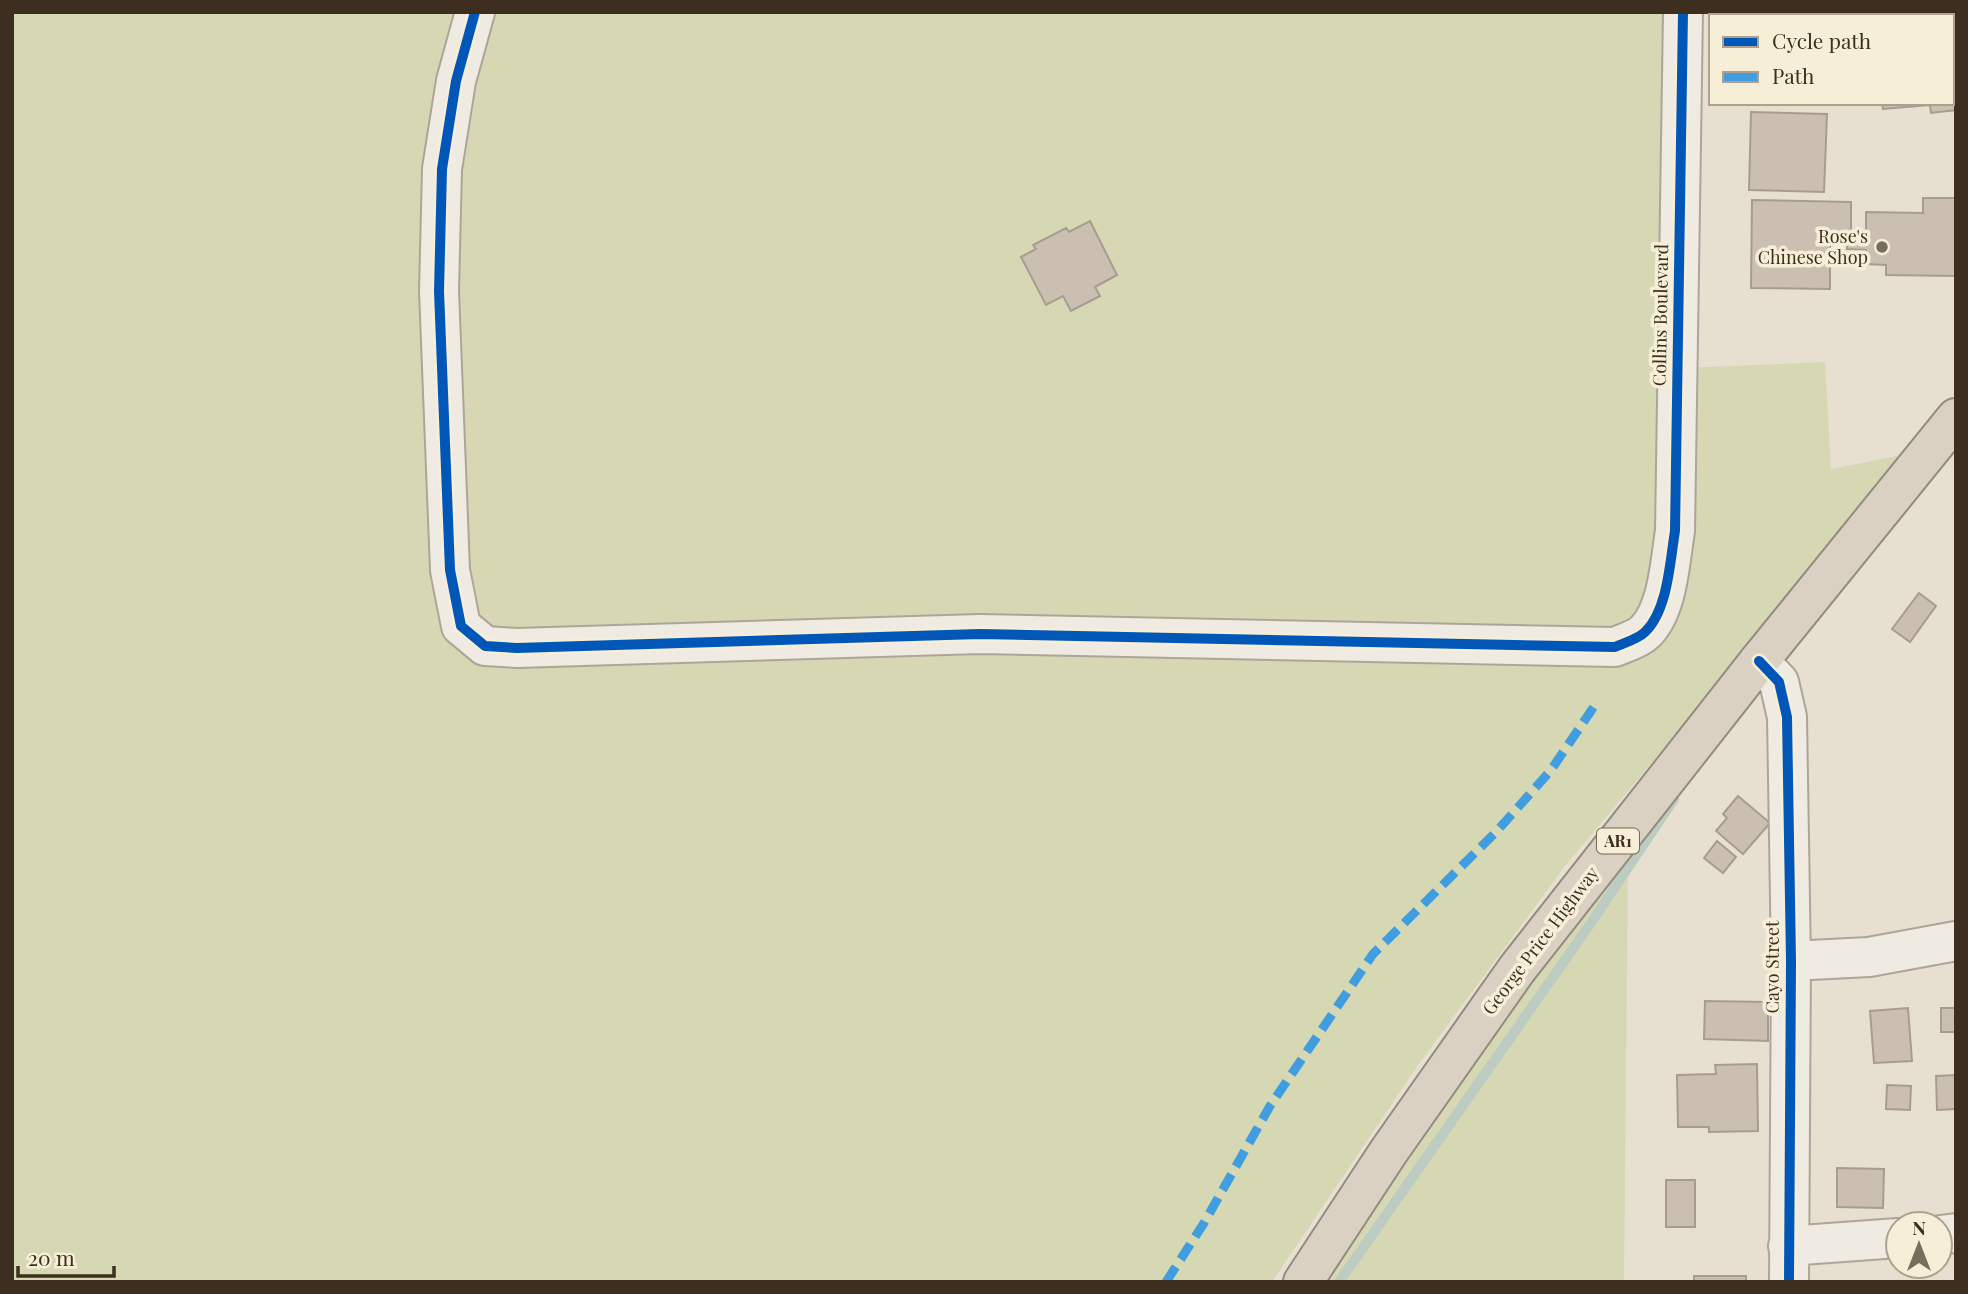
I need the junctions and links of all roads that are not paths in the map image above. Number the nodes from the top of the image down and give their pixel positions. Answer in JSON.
{"nodes":[{"id":1,"x":475,"y":12,"type":"edge"},
{"id":2,"x":1683,"y":12,"type":"edge"},
{"id":3,"x":1956,"y":418,"type":"edge"},
{"id":4,"x":1759,"y":661,"type":"junction"},
{"id":5,"x":1956,"y":941,"type":"edge"},
{"id":6,"x":1791,"y":961,"type":"junction"},
{"id":7,"x":1884,"y":1241,"type":"edge"},
{"id":8,"x":1788,"y":1264,"type":"edge"},
{"id":9,"x":1303,"y":1282,"type":"edge"}],
"edges":[{"from":1,"to":2,"type":"street","name":"Collins Boulevard"},
{"from":3,"to":4,"type":"highway","name":"George Price Highway","number":"AR1"},
{"from":4,"to":6,"type":"street","name":"Cayo Street"},
{"from":4,"to":9,"type":"highway","name":"George Price Highway","number":"AR1"},
{"from":5,"to":6,"type":"street"},
{"from":6,"to":8,"type":"street","name":"Cayo Street"},
{"from":7,"to":8,"type":"street"}]}
